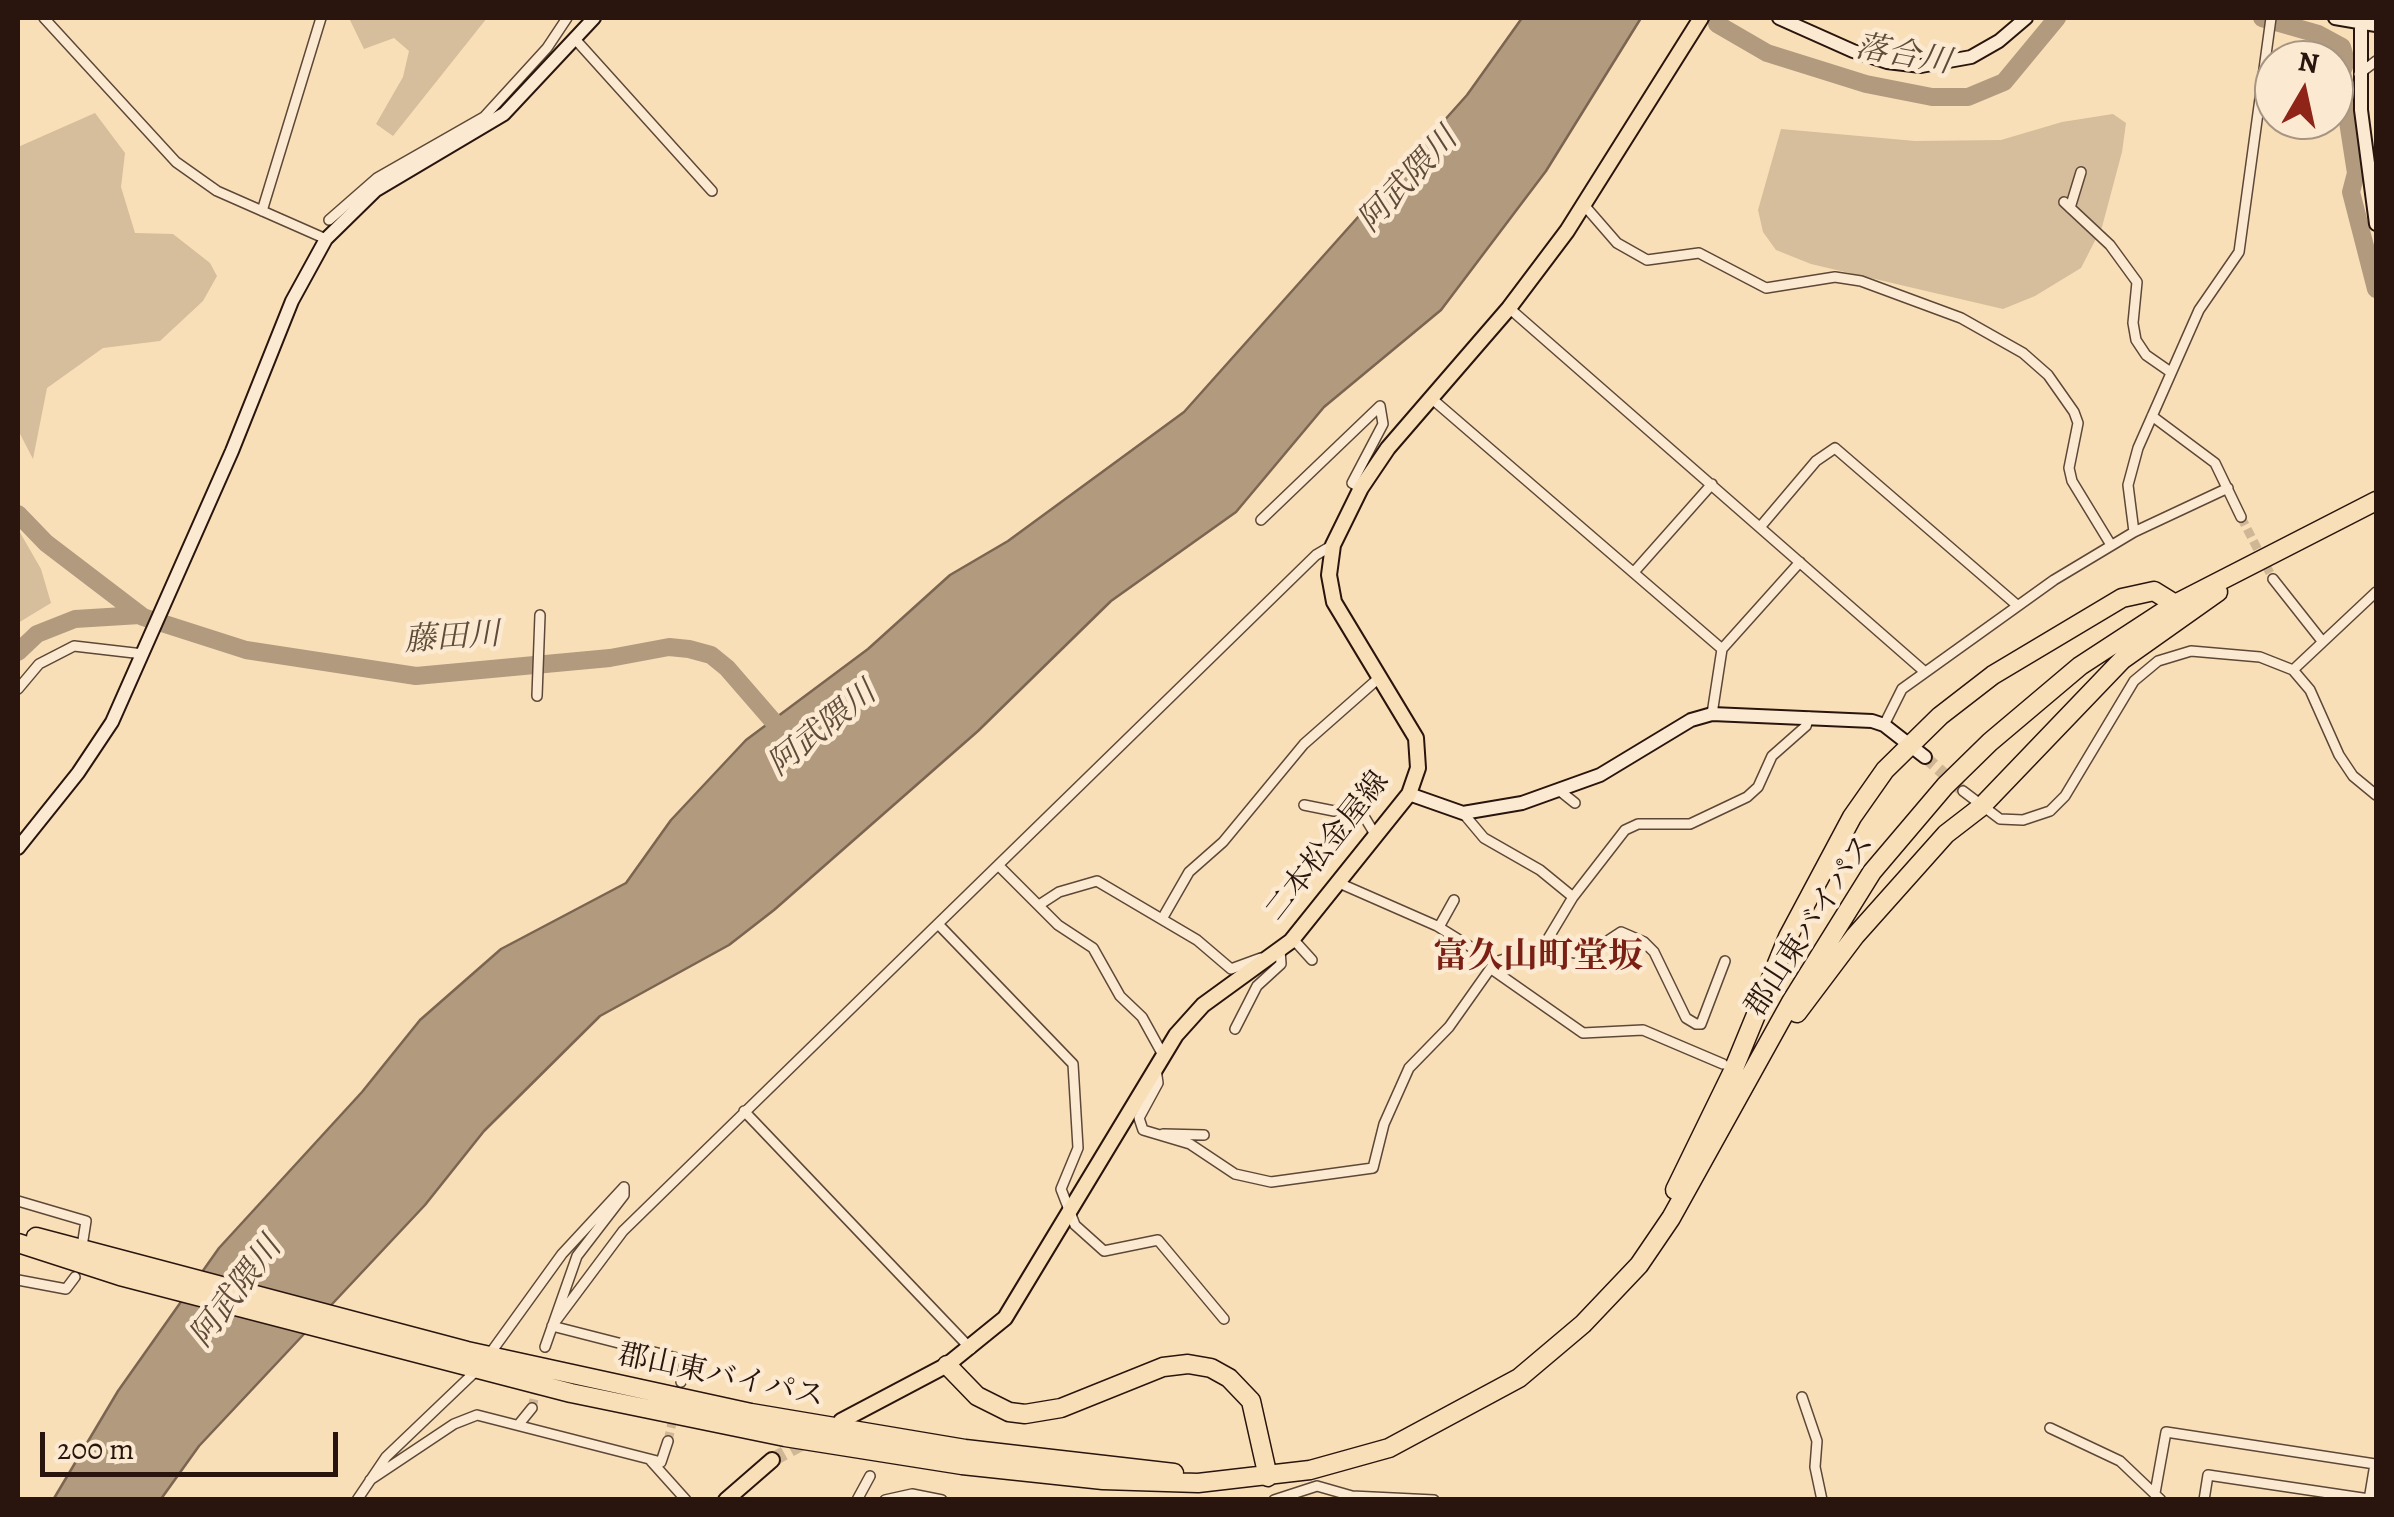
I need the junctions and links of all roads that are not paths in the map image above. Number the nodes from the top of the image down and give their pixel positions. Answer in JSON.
{"nodes":[{"id":1,"x":44,"y":18,"type":"edge"},
{"id":2,"x":321,"y":18,"type":"edge"},
{"id":3,"x":567,"y":18,"type":"edge"},
{"id":4,"x":594,"y":18,"type":"edge"},
{"id":5,"x":1701,"y":18,"type":"edge"},
{"id":6,"x":1779,"y":18,"type":"edge"},
{"id":7,"x":2026,"y":18,"type":"edge"},
{"id":8,"x":2271,"y":18,"type":"edge"},
{"id":9,"x":2334,"y":18,"type":"edge"},
{"id":10,"x":1806,"y":24,"type":"edge"},
{"id":11,"x":2361,"y":24,"type":"junction"},
{"id":12,"x":2376,"y":26,"type":"edge"},
{"id":13,"x":575,"y":39,"type":"junction"},
{"id":14,"x":2376,"y":61,"type":"edge"},
{"id":15,"x":2360,"y":74,"type":"junction"},
{"id":16,"x":2081,"y":172,"type":"dead end"},
{"id":17,"x":712,"y":191,"type":"dead end"},
{"id":18,"x":1584,"y":204,"type":"junction"},
{"id":19,"x":262,"y":211,"type":"junction"},
{"id":20,"x":329,"y":220,"type":"dead end"},
{"id":21,"x":2376,"y":224,"type":"edge"},
{"id":22,"x":326,"y":239,"type":"junction"},
{"id":23,"x":1509,"y":308,"type":"junction"},
{"id":24,"x":2169,"y":371,"type":"junction"},
{"id":25,"x":1431,"y":398,"type":"junction"},
{"id":26,"x":2152,"y":416,"type":"junction"},
{"id":27,"x":1712,"y":484,"type":"junction"},
{"id":28,"x":1361,"y":488,"type":"junction"},
{"id":29,"x":2228,"y":488,"type":"junction"},
{"id":30,"x":2376,"y":501,"type":"edge"},
{"id":31,"x":2241,"y":517,"type":"tunnel mouth"},
{"id":32,"x":1261,"y":520,"type":"dead end"},
{"id":33,"x":1761,"y":526,"type":"junction"},
{"id":34,"x":2134,"y":532,"type":"junction"},
{"id":35,"x":1334,"y":545,"type":"junction"},
{"id":36,"x":2111,"y":545,"type":"junction"},
{"id":37,"x":2264,"y":559,"type":"junction"},
{"id":38,"x":1800,"y":562,"type":"junction"},
{"id":39,"x":1634,"y":572,"type":"junction"},
{"id":40,"x":2273,"y":579,"type":"tunnel mouth"},
{"id":41,"x":2376,"y":592,"type":"edge"},
{"id":42,"x":2175,"y":604,"type":"junction"},
{"id":43,"x":2018,"y":606,"type":"junction"},
{"id":44,"x":540,"y":618,"type":"dead end"},
{"id":45,"x":2322,"y":641,"type":"junction"},
{"id":46,"x":1722,"y":649,"type":"junction"},
{"id":47,"x":144,"y":650,"type":"junction"},
{"id":48,"x":2293,"y":670,"type":"junction"},
{"id":49,"x":1925,"y":672,"type":"junction"},
{"id":50,"x":1380,"y":677,"type":"junction"},
{"id":51,"x":18,"y":689,"type":"edge"},
{"id":52,"x":537,"y":693,"type":"dead end"},
{"id":53,"x":1712,"y":714,"type":"junction"},
{"id":54,"x":1808,"y":717,"type":"junction"},
{"id":55,"x":1884,"y":725,"type":"junction"},
{"id":56,"x":1910,"y":743,"type":"junction"},
{"id":57,"x":1926,"y":758,"type":"tunnel mouth"},
{"id":58,"x":1560,"y":791,"type":"junction"},
{"id":59,"x":1963,"y":792,"type":"tunnel mouth"},
{"id":60,"x":1409,"y":794,"type":"junction"},
{"id":61,"x":2376,"y":795,"type":"edge"},
{"id":62,"x":1304,"y":804,"type":"dead end"},
{"id":63,"x":1575,"y":804,"type":"dead end"},
{"id":64,"x":1981,"y":807,"type":"junction"},
{"id":65,"x":1462,"y":813,"type":"junction"},
{"id":66,"x":1376,"y":836,"type":"junction"},
{"id":67,"x":18,"y":848,"type":"edge"},
{"id":68,"x":999,"y":866,"type":"junction"},
{"id":69,"x":1339,"y":883,"type":"junction"},
{"id":70,"x":1574,"y":897,"type":"junction"},
{"id":71,"x":1454,"y":900,"type":"dead end"},
{"id":72,"x":1039,"y":905,"type":"junction"},
{"id":73,"x":1162,"y":919,"type":"junction"},
{"id":74,"x":939,"y":924,"type":"junction"},
{"id":75,"x":1439,"y":927,"type":"junction"},
{"id":76,"x":1293,"y":939,"type":"junction"},
{"id":77,"x":1543,"y":947,"type":"junction"},
{"id":78,"x":1274,"y":954,"type":"junction"},
{"id":79,"x":1312,"y":960,"type":"dead end"},
{"id":80,"x":1725,"y":961,"type":"dead end"},
{"id":81,"x":1494,"y":966,"type":"junction"},
{"id":82,"x":1235,"y":1029,"type":"dead end"},
{"id":83,"x":1159,"y":1062,"type":"junction"},
{"id":84,"x":1723,"y":1064,"type":"dead end"},
{"id":85,"x":744,"y":1111,"type":"junction"},
{"id":86,"x":1204,"y":1134,"type":"dead end"},
{"id":87,"x":1156,"y":1136,"type":"junction"},
{"id":88,"x":18,"y":1201,"type":"edge"},
{"id":89,"x":1069,"y":1214,"type":"junction"},
{"id":90,"x":1671,"y":1218,"type":"junction"},
{"id":91,"x":18,"y":1232,"type":"edge"},
{"id":92,"x":84,"y":1240,"type":"dead end"},
{"id":93,"x":18,"y":1244,"type":"edge"},
{"id":94,"x":1652,"y":1246,"type":"junction"},
{"id":95,"x":141,"y":1273,"type":"junction"},
{"id":96,"x":75,"y":1276,"type":"dead end"},
{"id":97,"x":18,"y":1280,"type":"edge"},
{"id":98,"x":1224,"y":1319,"type":"dead end"},
{"id":99,"x":552,"y":1326,"type":"junction"},
{"id":100,"x":545,"y":1347,"type":"dead end"},
{"id":101,"x":971,"y":1348,"type":"junction"},
{"id":102,"x":483,"y":1362,"type":"junction"},
{"id":103,"x":947,"y":1365,"type":"junction"},
{"id":104,"x":681,"y":1382,"type":"dead end"},
{"id":105,"x":1802,"y":1397,"type":"dead end"},
{"id":106,"x":532,"y":1408,"type":"tunnel mouth"},
{"id":107,"x":841,"y":1421,"type":"dead end"},
{"id":108,"x":518,"y":1424,"type":"junction"},
{"id":109,"x":2050,"y":1428,"type":"dead end"},
{"id":110,"x":668,"y":1441,"type":"tunnel mouth"},
{"id":111,"x":647,"y":1458,"type":"junction"},
{"id":112,"x":772,"y":1460,"type":"tunnel mouth"},
{"id":113,"x":1267,"y":1473,"type":"junction"},
{"id":114,"x":870,"y":1476,"type":"dead end"},
{"id":115,"x":370,"y":1480,"type":"junction"},
{"id":116,"x":2158,"y":1496,"type":"edge"},
{"id":117,"x":1826,"y":1498,"type":"edge"},
{"id":118,"x":2369,"y":1499,"type":"edge"},
{"id":119,"x":357,"y":1500,"type":"edge"},
{"id":120,"x":686,"y":1500,"type":"edge"},
{"id":121,"x":726,"y":1500,"type":"edge"},
{"id":122,"x":857,"y":1500,"type":"edge"},
{"id":123,"x":885,"y":1500,"type":"edge"},
{"id":124,"x":942,"y":1500,"type":"edge"},
{"id":125,"x":1274,"y":1500,"type":"edge"},
{"id":126,"x":1434,"y":1500,"type":"edge"},
{"id":127,"x":2204,"y":1500,"type":"edge"}],
"edges":[{"from":1,"to":19,"type":"street"},
{"from":2,"to":19,"type":"street"},
{"from":3,"to":20,"type":"street"},
{"from":4,"to":13,"type":"street"},
{"from":5,"to":18,"type":"main road","name":"二本松金屋線"},
{"from":6,"to":10,"type":"street"},
{"from":7,"to":10,"type":"street"},
{"from":8,"to":24,"type":"street"},
{"from":9,"to":11,"type":"street"},
{"from":11,"to":12,"type":"street"},
{"from":11,"to":15,"type":"street"},
{"from":13,"to":17,"type":"street"},
{"from":13,"to":22,"type":"street"},
{"from":14,"to":15,"type":"street"},
{"from":15,"to":21,"type":"street"},
{"from":16,"to":24,"type":"street"},
{"from":18,"to":23,"type":"main road","name":"二本松金屋線"},
{"from":18,"to":36,"type":"street"},
{"from":19,"to":22,"type":"street"},
{"from":22,"to":47,"type":"street"},
{"from":23,"to":25,"type":"main road","name":"二本松金屋線"},
{"from":23,"to":27,"type":"street"},
{"from":24,"to":26,"type":"street"},
{"from":25,"to":28,"type":"main road","name":"二本松金屋線"},
{"from":25,"to":39,"type":"street"},
{"from":26,"to":29,"type":"street"},
{"from":26,"to":34,"type":"street"},
{"from":27,"to":33,"type":"street"},
{"from":27,"to":39,"type":"street"},
{"from":28,"to":32,"type":"street"},
{"from":28,"to":35,"type":"main road","name":"二本松金屋線"},
{"from":29,"to":31,"type":"street"},
{"from":29,"to":34,"type":"street"},
{"from":30,"to":37,"type":"highway","name":"郡山東バイパス"},
{"from":33,"to":38,"type":"street"},
{"from":33,"to":43,"type":"street"},
{"from":34,"to":36,"type":"street"},
{"from":35,"to":50,"type":"main road","name":"二本松金屋線"},
{"from":35,"to":68,"type":"street"},
{"from":36,"to":43,"type":"street"},
{"from":37,"to":42,"type":"highway","name":"郡山東バイパス"},
{"from":37,"to":64,"type":"highway"},
{"from":38,"to":46,"type":"street"},
{"from":38,"to":49,"type":"street"},
{"from":39,"to":46,"type":"street"},
{"from":40,"to":45,"type":"street"},
{"from":41,"to":45,"type":"street"},
{"from":42,"to":56,"type":"highway"},
{"from":42,"to":90,"type":"highway","name":"郡山東バイパス"},
{"from":43,"to":49,"type":"street"},
{"from":44,"to":52,"type":"street"},
{"from":45,"to":48,"type":"street"},
{"from":46,"to":53,"type":"street"},
{"from":47,"to":51,"type":"street"},
{"from":47,"to":67,"type":"street"},
{"from":48,"to":61,"type":"street"},
{"from":48,"to":64,"type":"street"},
{"from":49,"to":55,"type":"street"},
{"from":50,"to":60,"type":"main road","name":"二本松金屋線"},
{"from":50,"to":73,"type":"street"},
{"from":53,"to":54,"type":"street"},
{"from":53,"to":58,"type":"street"},
{"from":54,"to":55,"type":"street"},
{"from":54,"to":70,"type":"street"},
{"from":55,"to":56,"type":"street"},
{"from":56,"to":57,"type":"street"},
{"from":56,"to":94,"type":"highway"},
{"from":58,"to":63,"type":"street"},
{"from":58,"to":65,"type":"street"},
{"from":59,"to":64,"type":"street"},
{"from":60,"to":65,"type":"street"},
{"from":60,"to":66,"type":"main road","name":"二本松金屋線"},
{"from":62,"to":66,"type":"street"},
{"from":64,"to":90,"type":"highway"},
{"from":65,"to":70,"type":"street"},
{"from":66,"to":69,"type":"main road","name":"二本松金屋線"},
{"from":68,"to":72,"type":"street"},
{"from":68,"to":74,"type":"street"},
{"from":69,"to":75,"type":"street"},
{"from":69,"to":76,"type":"main road","name":"二本松金屋線"},
{"from":70,"to":77,"type":"street"},
{"from":71,"to":75,"type":"street"},
{"from":72,"to":73,"type":"street"},
{"from":72,"to":83,"type":"street"},
{"from":73,"to":78,"type":"street"},
{"from":74,"to":85,"type":"street"},
{"from":74,"to":89,"type":"street"},
{"from":75,"to":81,"type":"street"},
{"from":76,"to":78,"type":"main road","name":"二本松金屋線"},
{"from":76,"to":79,"type":"street"},
{"from":77,"to":80,"type":"street"},
{"from":77,"to":81,"type":"street"},
{"from":78,"to":82,"type":"street"},
{"from":78,"to":83,"type":"main road","name":"二本松金屋線"},
{"from":81,"to":84,"type":"street"},
{"from":81,"to":87,"type":"street"},
{"from":83,"to":87,"type":"street"},
{"from":83,"to":89,"type":"main road","name":"二本松金屋線"},
{"from":85,"to":99,"type":"street"},
{"from":85,"to":101,"type":"street"},
{"from":86,"to":87,"type":"street"},
{"from":88,"to":92,"type":"street"},
{"from":89,"to":98,"type":"street"},
{"from":89,"to":101,"type":"main road","name":"二本松金屋線"},
{"from":90,"to":94,"type":"highway","name":"郡山東バイパス"},
{"from":91,"to":95,"type":"highway","name":"郡山東バイパス"},
{"from":93,"to":95,"type":"highway"},
{"from":94,"to":113,"type":"highway","name":"郡山東バイパス"},
{"from":95,"to":102,"type":"highway"},
{"from":95,"to":102,"type":"highway","name":"郡山東バイパス"},
{"from":96,"to":97,"type":"street"},
{"from":99,"to":100,"type":"street"},
{"from":99,"to":102,"type":"street"},
{"from":99,"to":104,"type":"street"},
{"from":101,"to":103,"type":"main road","name":"二本松金屋線"},
{"from":102,"to":113,"type":"highway","name":"郡山東バイパス"},
{"from":102,"to":115,"type":"street"},
{"from":103,"to":107,"type":"main road","name":"二本松金屋線"},
{"from":103,"to":113,"type":"highway"},
{"from":105,"to":117,"type":"street"},
{"from":106,"to":108,"type":"street"},
{"from":108,"to":111,"type":"street"},
{"from":108,"to":115,"type":"street"},
{"from":109,"to":116,"type":"street"},
{"from":110,"to":111,"type":"street"},
{"from":111,"to":120,"type":"street"},
{"from":112,"to":121,"type":"main road"},
{"from":114,"to":122,"type":"street"},
{"from":115,"to":119,"type":"street"},
{"from":116,"to":118,"type":"street"},
{"from":118,"to":127,"type":"street"},
{"from":123,"to":124,"type":"street"},
{"from":125,"to":126,"type":"street"}]}
